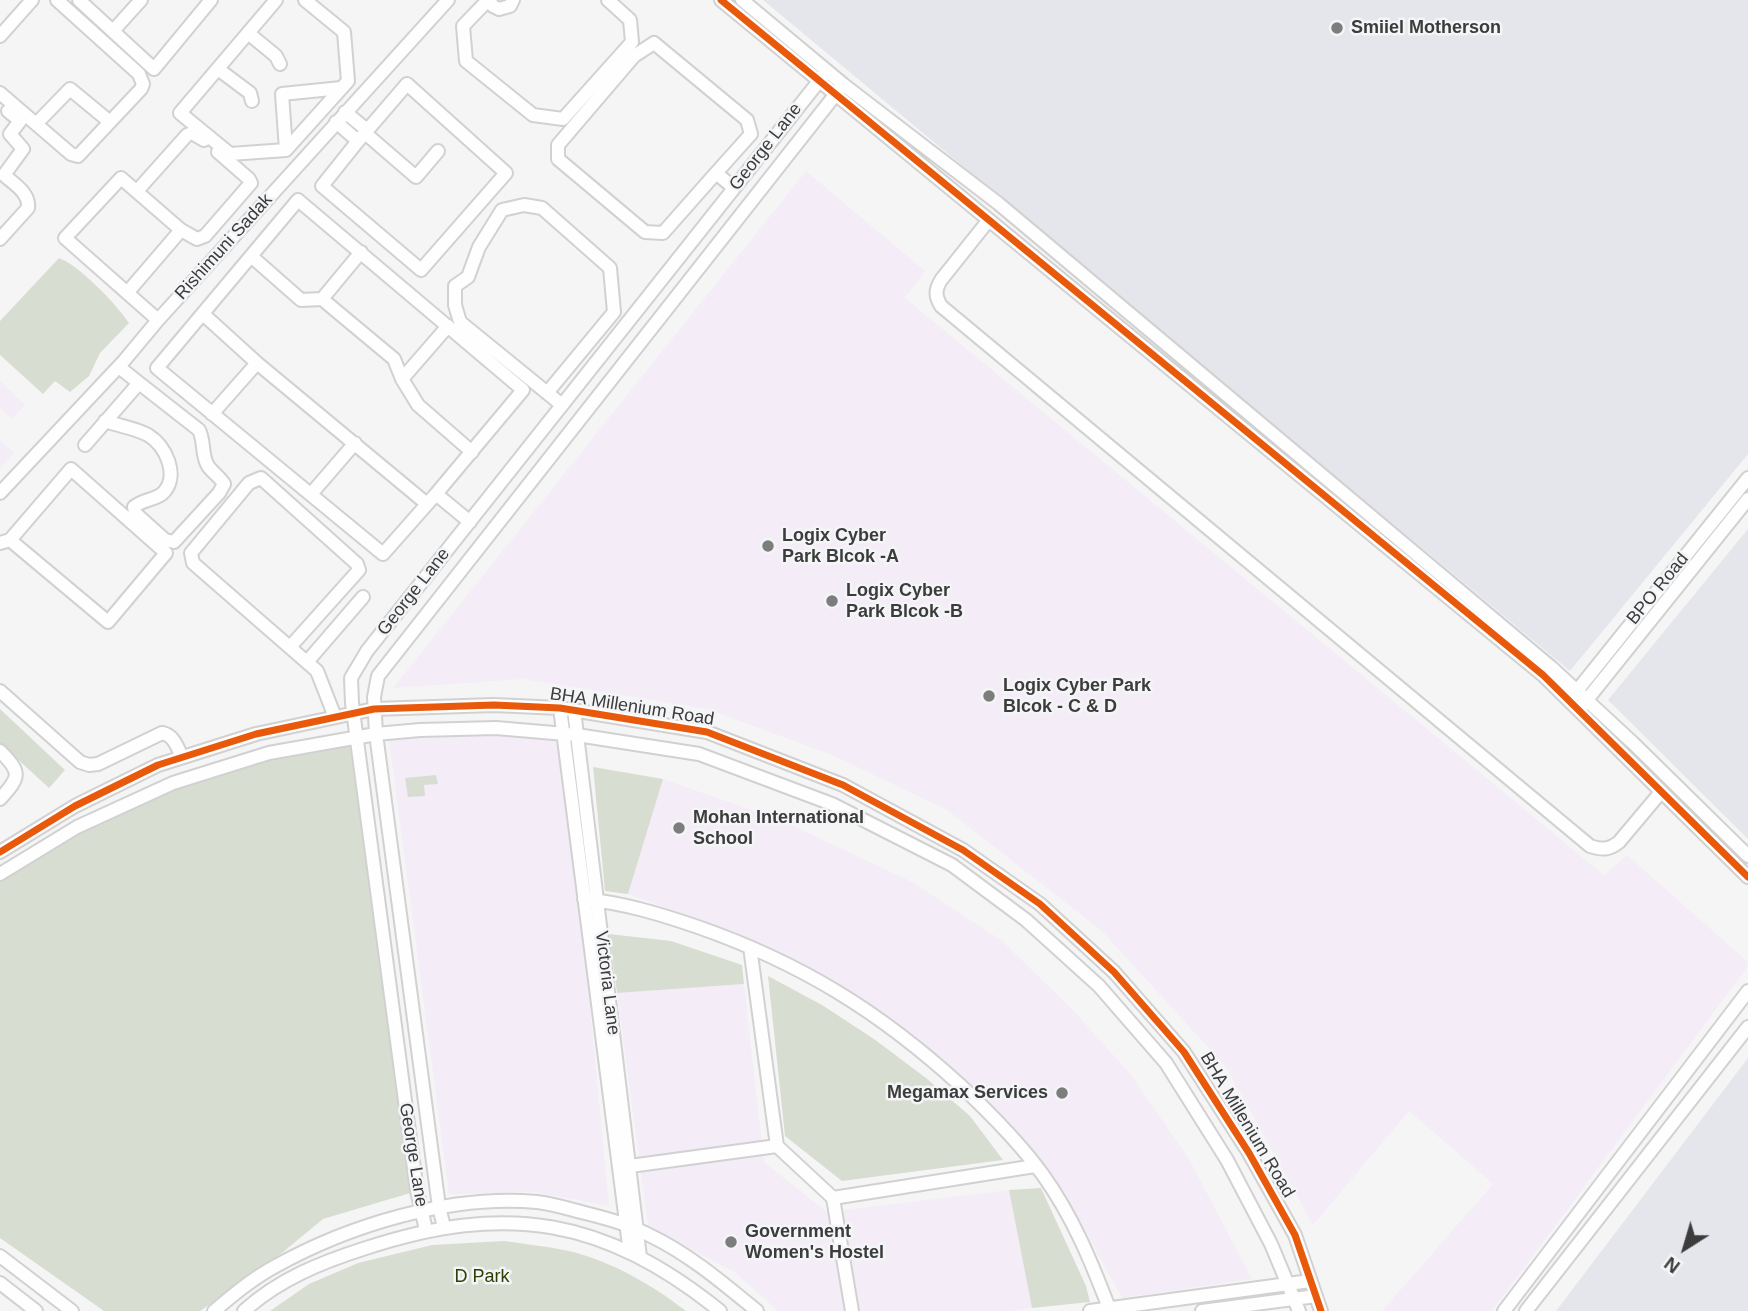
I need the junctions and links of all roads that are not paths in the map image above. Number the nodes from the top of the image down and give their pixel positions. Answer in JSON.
{"nodes":[{"id":1,"x":32,"y":0,"type":"edge"},
{"id":2,"x":57,"y":0,"type":"edge"},
{"id":3,"x":79,"y":0,"type":"edge"},
{"id":4,"x":141,"y":0,"type":"edge"},
{"id":5,"x":211,"y":0,"type":"edge"},
{"id":6,"x":276,"y":0,"type":"edge"},
{"id":7,"x":305,"y":0,"type":"edge"},
{"id":8,"x":448,"y":0,"type":"edge"},
{"id":9,"x":489,"y":0,"type":"edge"},
{"id":10,"x":513,"y":0,"type":"edge"},
{"id":11,"x":608,"y":0,"type":"edge"},
{"id":12,"x":721,"y":0,"type":"edge"},
{"id":13,"x":741,"y":0,"type":"edge"},
{"id":14,"x":2,"y":28,"type":"edge"},
{"id":15,"x":113,"y":32,"type":"junction"},
{"id":16,"x":248,"y":33,"type":"junction"},
{"id":17,"x":280,"y":64,"type":"dead end"},
{"id":18,"x":218,"y":69,"type":"junction"},
{"id":19,"x":823,"y":76,"type":"junction"},
{"id":20,"x":341,"y":88,"type":"junction"},
{"id":21,"x":840,"y":90,"type":"junction"},
{"id":22,"x":0,"y":93,"type":"edge"},
{"id":23,"x":252,"y":101,"type":"dead end"},
{"id":24,"x":0,"y":104,"type":"edge"},
{"id":25,"x":315,"y":118,"type":"junction"},
{"id":26,"x":337,"y":121,"type":"junction"},
{"id":27,"x":110,"y":122,"type":"junction"},
{"id":28,"x":36,"y":124,"type":"junction"},
{"id":29,"x":363,"y":135,"type":"junction"},
{"id":30,"x":286,"y":150,"type":"junction"},
{"id":31,"x":438,"y":151,"type":"dead end"},
{"id":32,"x":716,"y":173,"type":"junction"},
{"id":33,"x":734,"y":188,"type":"junction"},
{"id":34,"x":137,"y":191,"type":"junction"},
{"id":35,"x":988,"y":221,"type":"junction"},
{"id":36,"x":181,"y":230,"type":"junction"},
{"id":37,"x":0,"y":239,"type":"edge"},
{"id":38,"x":361,"y":252,"type":"junction"},
{"id":39,"x":251,"y":257,"type":"junction"},
{"id":40,"x":127,"y":293,"type":"junction"},
{"id":41,"x":322,"y":299,"type":"junction"},
{"id":42,"x":203,"y":314,"type":"junction"},
{"id":43,"x":158,"y":320,"type":"junction"},
{"id":44,"x":448,"y":326,"type":"junction"},
{"id":45,"x":257,"y":363,"type":"junction"},
{"id":46,"x":119,"y":367,"type":"junction"},
{"id":47,"x":402,"y":379,"type":"junction"},
{"id":48,"x":139,"y":383,"type":"junction"},
{"id":49,"x":547,"y":393,"type":"junction"},
{"id":50,"x":562,"y":405,"type":"junction"},
{"id":51,"x":212,"y":414,"type":"junction"},
{"id":52,"x":105,"y":421,"type":"junction"},
{"id":53,"x":355,"y":443,"type":"junction"},
{"id":54,"x":85,"y":445,"type":"dead end"},
{"id":55,"x":471,"y":452,"type":"junction"},
{"id":56,"x":1748,"y":478,"type":"edge"},
{"id":57,"x":3,"y":486,"type":"edge"},
{"id":58,"x":311,"y":495,"type":"junction"},
{"id":59,"x":431,"y":499,"type":"junction"},
{"id":60,"x":1748,"y":499,"type":"edge"},
{"id":61,"x":470,"y":522,"type":"junction"},
{"id":62,"x":5,"y":542,"type":"edge"},
{"id":63,"x":363,"y":597,"type":"dead end"},
{"id":64,"x":290,"y":647,"type":"junction"},
{"id":65,"x":307,"y":662,"type":"junction"},
{"id":66,"x":0,"y":691,"type":"edge"},
{"id":67,"x":1578,"y":700,"type":"junction"},
{"id":68,"x":560,"y":708,"type":"junction"},
{"id":69,"x":374,"y":709,"type":"junction"},
{"id":70,"x":574,"y":710,"type":"junction"},
{"id":71,"x":353,"y":713,"type":"junction"},
{"id":72,"x":335,"y":717,"type":"junction"},
{"id":73,"x":563,"y":733,"type":"junction"},
{"id":74,"x":376,"y":734,"type":"junction"},
{"id":75,"x":577,"y":735,"type":"junction"},
{"id":76,"x":358,"y":737,"type":"junction"},
{"id":77,"x":0,"y":751,"type":"edge"},
{"id":78,"x":183,"y":757,"type":"junction"},
{"id":79,"x":1661,"y":792,"type":"junction"},
{"id":80,"x":0,"y":799,"type":"edge"},
{"id":81,"x":0,"y":852,"type":"edge"},
{"id":82,"x":1748,"y":856,"type":"edge"},
{"id":83,"x":0,"y":874,"type":"edge"},
{"id":84,"x":1748,"y":877,"type":"edge"},
{"id":85,"x":591,"y":900,"type":"junction"},
{"id":86,"x":750,"y":947,"type":"junction"},
{"id":87,"x":1748,"y":991,"type":"edge"},
{"id":88,"x":1748,"y":1027,"type":"edge"},
{"id":89,"x":777,"y":1146,"type":"junction"},
{"id":90,"x":1035,"y":1166,"type":"junction"},
{"id":91,"x":630,"y":1167,"type":"junction"},
{"id":92,"x":833,"y":1198,"type":"junction"},
{"id":93,"x":439,"y":1207,"type":"junction"},
{"id":94,"x":422,"y":1211,"type":"junction"},
{"id":95,"x":444,"y":1227,"type":"junction"},
{"id":96,"x":631,"y":1228,"type":"junction"},
{"id":97,"x":426,"y":1230,"type":"junction"},
{"id":98,"x":635,"y":1255,"type":"junction"},
{"id":99,"x":0,"y":1256,"type":"edge"},
{"id":100,"x":1310,"y":1281,"type":"junction"},
{"id":101,"x":0,"y":1283,"type":"edge"},
{"id":102,"x":725,"y":1284,"type":"junction"},
{"id":103,"x":1288,"y":1284,"type":"junction"},
{"id":104,"x":1316,"y":1296,"type":"junction"},
{"id":105,"x":1296,"y":1305,"type":"edge"},
{"id":106,"x":715,"y":1307,"type":"edge"},
{"id":107,"x":1110,"y":1308,"type":"junction"},
{"id":108,"x":36,"y":1311,"type":"edge"},
{"id":109,"x":72,"y":1311,"type":"edge"},
{"id":110,"x":214,"y":1311,"type":"edge"},
{"id":111,"x":244,"y":1311,"type":"edge"},
{"id":112,"x":757,"y":1311,"type":"edge"},
{"id":113,"x":852,"y":1311,"type":"edge"},
{"id":114,"x":1090,"y":1311,"type":"edge"},
{"id":115,"x":1202,"y":1311,"type":"edge"},
{"id":116,"x":1321,"y":1311,"type":"edge"},
{"id":117,"x":1504,"y":1311,"type":"edge"},
{"id":118,"x":1526,"y":1311,"type":"edge"}],
"edges":[{"from":1,"to":14,"type":"street"},
{"from":2,"to":27,"type":"street"},
{"from":3,"to":15,"type":"street"},
{"from":4,"to":15,"type":"street"},
{"from":5,"to":15,"type":"street"},
{"from":6,"to":16,"type":"street"},
{"from":7,"to":20,"type":"street"},
{"from":8,"to":26,"type":"street","name":"Rishimuni Sadak"},
{"from":9,"to":10,"type":"street"},
{"from":9,"to":11,"type":"street"},
{"from":12,"to":19,"type":"street"},
{"from":13,"to":19,"type":"street"},
{"from":16,"to":17,"type":"street"},
{"from":16,"to":18,"type":"street"},
{"from":18,"to":23,"type":"street"},
{"from":18,"to":30,"type":"street"},
{"from":19,"to":21,"type":"street"},
{"from":19,"to":33,"type":"street","name":"George Lane"},
{"from":20,"to":25,"type":"street"},
{"from":20,"to":30,"type":"street"},
{"from":21,"to":35,"type":"street"},
{"from":21,"to":67,"type":"street"},
{"from":21,"to":69,"type":"street","name":"George Lane"},
{"from":22,"to":28,"type":"street"},
{"from":24,"to":37,"type":"street"},
{"from":25,"to":26,"type":"street"},
{"from":25,"to":30,"type":"street"},
{"from":26,"to":29,"type":"street"},
{"from":26,"to":43,"type":"street","name":"Rishimuni Sadak"},
{"from":27,"to":28,"type":"street"},
{"from":27,"to":28,"type":"street"},
{"from":29,"to":29,"type":"street"},
{"from":29,"to":31,"type":"street"},
{"from":32,"to":32,"type":"street"},
{"from":32,"to":33,"type":"street"},
{"from":33,"to":50,"type":"street","name":"George Lane"},
{"from":34,"to":36,"type":"street"},
{"from":34,"to":36,"type":"street"},
{"from":34,"to":40,"type":"street"},
{"from":35,"to":67,"type":"street"},
{"from":35,"to":79,"type":"street"},
{"from":36,"to":40,"type":"street"},
{"from":38,"to":39,"type":"street"},
{"from":38,"to":41,"type":"street"},
{"from":38,"to":44,"type":"street"},
{"from":39,"to":41,"type":"street"},
{"from":39,"to":42,"type":"street"},
{"from":40,"to":43,"type":"street"},
{"from":41,"to":47,"type":"street"},
{"from":42,"to":45,"type":"street"},
{"from":42,"to":51,"type":"street"},
{"from":43,"to":46,"type":"street","name":"Rishimuni Sadak"},
{"from":44,"to":47,"type":"street"},
{"from":44,"to":55,"type":"street"},
{"from":45,"to":51,"type":"street"},
{"from":45,"to":53,"type":"street"},
{"from":46,"to":48,"type":"street"},
{"from":46,"to":57,"type":"street","name":"Rishimuni Sadak"},
{"from":47,"to":55,"type":"street"},
{"from":48,"to":52,"type":"street"},
{"from":48,"to":52,"type":"street"},
{"from":49,"to":49,"type":"street"},
{"from":49,"to":50,"type":"street"},
{"from":50,"to":61,"type":"street","name":"George Lane"},
{"from":51,"to":58,"type":"street"},
{"from":52,"to":54,"type":"street"},
{"from":53,"to":58,"type":"street"},
{"from":53,"to":59,"type":"street"},
{"from":55,"to":59,"type":"street"},
{"from":56,"to":67,"type":"street","name":"BPO Road"},
{"from":58,"to":59,"type":"street"},
{"from":59,"to":61,"type":"street"},
{"from":60,"to":67,"type":"street","name":"BPO Road"},
{"from":61,"to":71,"type":"street","name":"George Lane"},
{"from":62,"to":62,"type":"street"},
{"from":63,"to":65,"type":"street"},
{"from":64,"to":64,"type":"street"},
{"from":64,"to":65,"type":"street"},
{"from":65,"to":72,"type":"street"},
{"from":66,"to":78,"type":"street"},
{"from":67,"to":79,"type":"street"},
{"from":67,"to":82,"type":"street"},
{"from":68,"to":69,"type":"street","name":"BHA Millenium Road"},
{"from":68,"to":70,"type":"street","name":"BHA Millenium Road"},
{"from":68,"to":73,"type":"street","name":"Victoria Lane"},
{"from":69,"to":71,"type":"street","name":"BHA Millenium Road"},
{"from":69,"to":74,"type":"street","name":"George Lane"},
{"from":70,"to":75,"type":"street","name":"Victoria Lane"},
{"from":70,"to":100,"type":"street","name":"BHA Millenium Road"},
{"from":71,"to":72,"type":"street","name":"BHA Millenium Road"},
{"from":71,"to":76,"type":"street","name":"George Lane"},
{"from":72,"to":78,"type":"street","name":"BHA Millenium Road"},
{"from":73,"to":74,"type":"street","name":"BHA Millenium Road"},
{"from":73,"to":75,"type":"street","name":"BHA Millenium Road"},
{"from":73,"to":85,"type":"street","name":"Victoria Lane"},
{"from":74,"to":76,"type":"street","name":"BHA Millenium Road"},
{"from":74,"to":93,"type":"street","name":"George Lane"},
{"from":75,"to":85,"type":"street","name":"Victoria Lane"},
{"from":75,"to":103,"type":"street","name":"BHA Millenium Road"},
{"from":76,"to":83,"type":"street","name":"BHA Millenium Road"},
{"from":76,"to":94,"type":"street","name":"George Lane"},
{"from":77,"to":80,"type":"street"},
{"from":78,"to":81,"type":"street","name":"BHA Millenium Road"},
{"from":79,"to":84,"type":"street"},
{"from":85,"to":86,"type":"street"},
{"from":85,"to":91,"type":"street","name":"Victoria Lane"},
{"from":85,"to":96,"type":"street","name":"Victoria Lane"},
{"from":86,"to":89,"type":"street"},
{"from":86,"to":90,"type":"street"},
{"from":87,"to":117,"type":"street"},
{"from":88,"to":118,"type":"street"},
{"from":89,"to":91,"type":"street"},
{"from":89,"to":92,"type":"street"},
{"from":90,"to":92,"type":"street"},
{"from":90,"to":107,"type":"street"},
{"from":91,"to":96,"type":"street","name":"Victoria Lane"},
{"from":92,"to":113,"type":"street"},
{"from":93,"to":94,"type":"street"},
{"from":93,"to":95,"type":"street","name":"George Lane"},
{"from":93,"to":96,"type":"street"},
{"from":94,"to":97,"type":"street","name":"George Lane"},
{"from":94,"to":110,"type":"street"},
{"from":95,"to":97,"type":"street"},
{"from":95,"to":98,"type":"street"},
{"from":96,"to":98,"type":"street","name":"Victoria Lane"},
{"from":96,"to":102,"type":"street"},
{"from":97,"to":111,"type":"street"},
{"from":98,"to":106,"type":"street"},
{"from":99,"to":109,"type":"street"},
{"from":100,"to":103,"type":"street"},
{"from":100,"to":104,"type":"street","name":"BHA Millenium Road"},
{"from":101,"to":108,"type":"street"},
{"from":102,"to":106,"type":"street"},
{"from":102,"to":112,"type":"street"},
{"from":103,"to":105,"type":"street","name":"BHA Millenium Road"},
{"from":103,"to":107,"type":"street"},
{"from":104,"to":105,"type":"street"},
{"from":104,"to":116,"type":"street","name":"BHA Millenium Road"},
{"from":105,"to":115,"type":"street"},
{"from":107,"to":114,"type":"street"}]}
